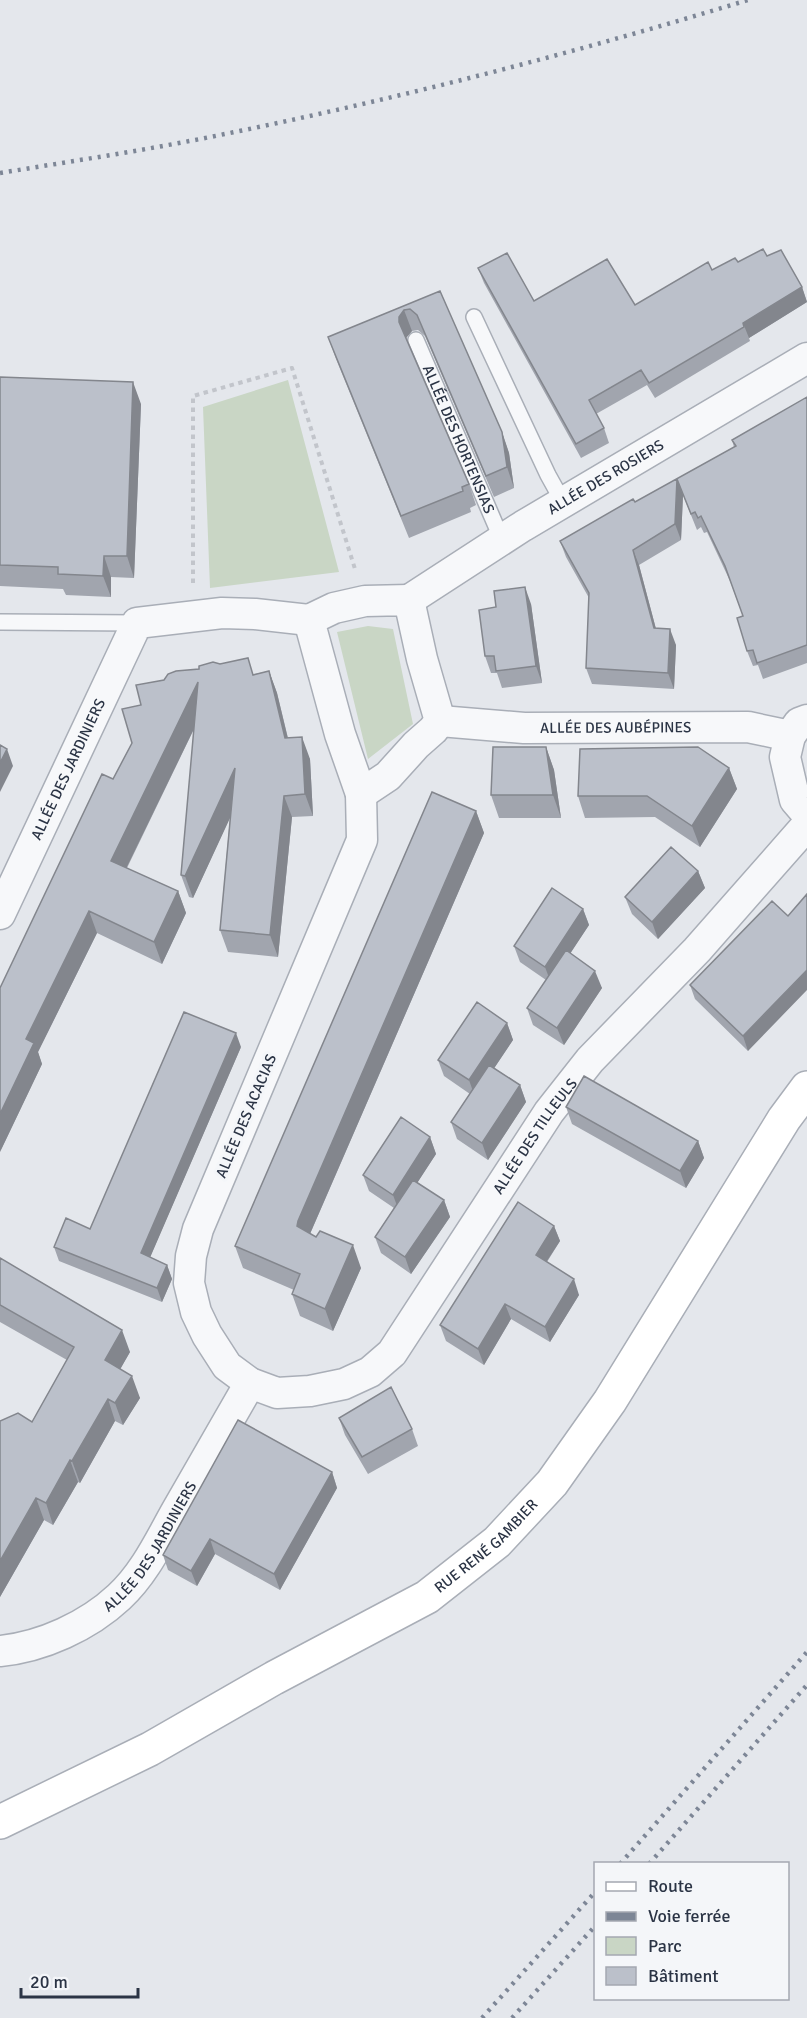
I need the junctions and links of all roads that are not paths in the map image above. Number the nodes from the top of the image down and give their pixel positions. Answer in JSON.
{"nodes":[{"id":1,"x":474,"y":317,"type":"dead end"},
{"id":2,"x":416,"y":340,"type":"edge"},
{"id":3,"x":807,"y":358,"type":"edge"},
{"id":4,"x":563,"y":502,"type":"junction"},
{"id":5,"x":502,"y":540,"type":"junction"},
{"id":6,"x":409,"y":600,"type":"junction"},
{"id":7,"x":309,"y":620,"type":"junction"},
{"id":8,"x":0,"y":622,"type":"edge"},
{"id":9,"x":137,"y":623,"type":"junction"},
{"id":10,"x":440,"y":721,"type":"junction"},
{"id":11,"x":798,"y":728,"type":"edge"},
{"id":12,"x":361,"y":794,"type":"junction"},
{"id":13,"x":807,"y":814,"type":"edge"},
{"id":14,"x":807,"y":825,"type":"edge"},
{"id":15,"x":0,"y":914,"type":"edge"},
{"id":16,"x":807,"y":1088,"type":"edge"},
{"id":17,"x":250,"y":1383,"type":"junction"},
{"id":18,"x":0,"y":1651,"type":"edge"},
{"id":19,"x":0,"y":1822,"type":"edge"}],
"edges":[{"from":1,"to":4,"type":"lane"},
{"from":2,"to":5,"type":"lane","name":"ALLÉE DES HORTENSIAS"},
{"from":3,"to":4,"type":"street","name":"ALLÉE DES ROSIERS"},
{"from":4,"to":5,"type":"street","name":"ALLÉE DES ROSIERS"},
{"from":5,"to":6,"type":"street","name":"ALLÉE DES ROSIERS"},
{"from":6,"to":7,"type":"street"},
{"from":6,"to":10,"type":"street"},
{"from":7,"to":9,"type":"street"},
{"from":7,"to":12,"type":"street"},
{"from":8,"to":9,"type":"lane"},
{"from":9,"to":15,"type":"street","name":"ALLÉE DES JARDINIERS"},
{"from":10,"to":11,"type":"street","name":"ALLÉE DES AUBÉPINES"},
{"from":10,"to":12,"type":"street"},
{"from":11,"to":13,"type":"street"},
{"from":12,"to":17,"type":"street","name":"ALLÉE DES ACACIAS"},
{"from":14,"to":17,"type":"street","name":"ALLÉE DES TILLEULS"},
{"from":16,"to":19,"type":"street","name":"RUE RENÉ GAMBIER"},
{"from":17,"to":18,"type":"street","name":"ALLÉE DES JARDINIERS"}]}
